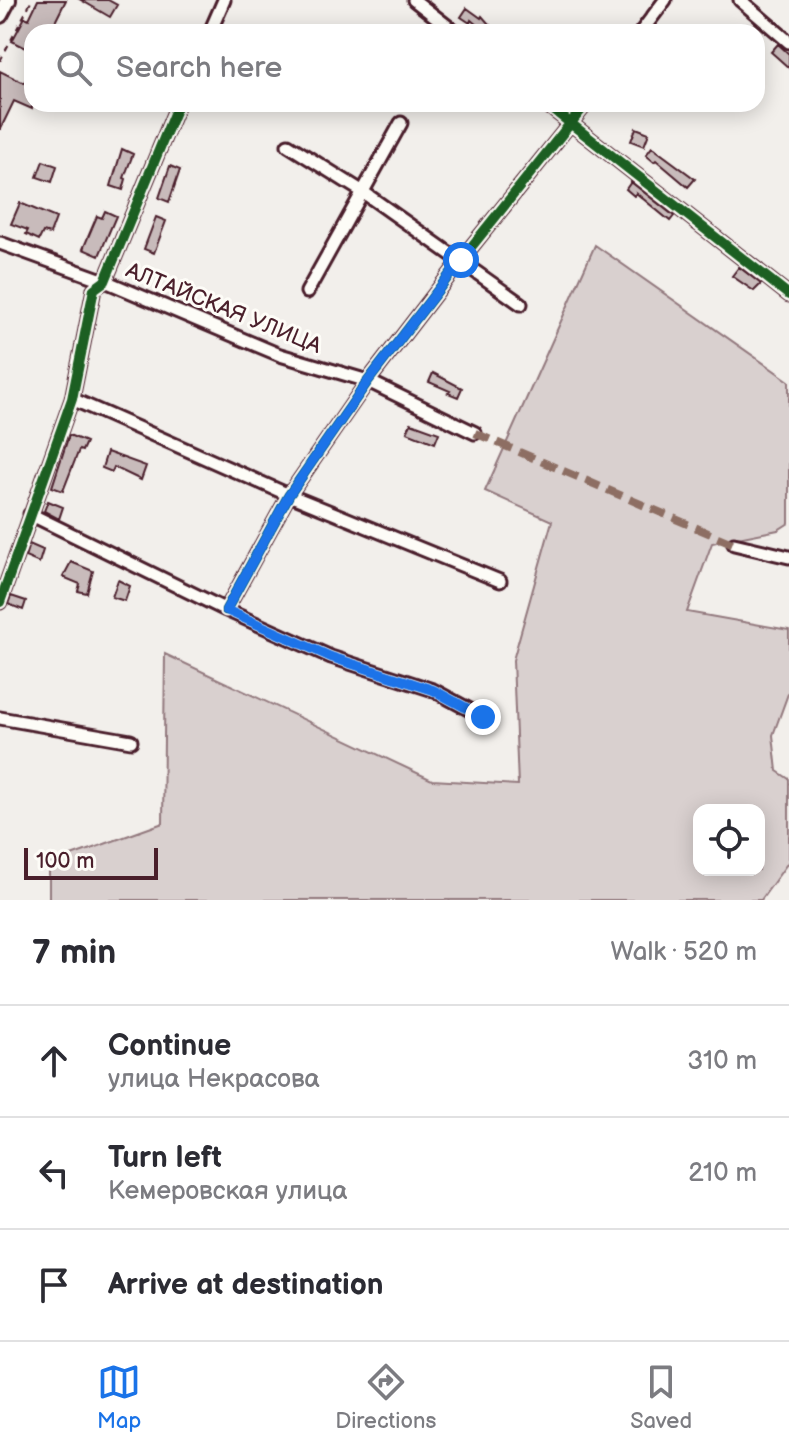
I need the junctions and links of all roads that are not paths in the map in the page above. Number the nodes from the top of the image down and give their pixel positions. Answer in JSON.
{"nodes":[{"id":1,"x":8,"y":0,"type":"edge"},
{"id":2,"x":224,"y":0,"type":"edge"},
{"id":3,"x":414,"y":0,"type":"edge"},
{"id":4,"x":665,"y":0,"type":"edge"},
{"id":5,"x":740,"y":0,"type":"edge"},
{"id":6,"x":0,"y":15,"type":"edge"},
{"id":7,"x":214,"y":24,"type":"edge"},
{"id":8,"x":445,"y":24,"type":"edge"},
{"id":9,"x":647,"y":24,"type":"edge"},
{"id":10,"x":789,"y":42,"type":"edge"},
{"id":11,"x":175,"y":112,"type":"edge"},
{"id":12,"x":556,"y":112,"type":"edge"},
{"id":13,"x":580,"y":112,"type":"edge"},
{"id":14,"x":401,"y":123,"type":"dead end"},
{"id":15,"x":571,"y":124,"type":"junction"},
{"id":16,"x":288,"y":145,"type":"dead end"},
{"id":17,"x":363,"y":192,"type":"junction"},
{"id":18,"x":0,"y":243,"type":"edge"},
{"id":19,"x":461,"y":260,"type":"junction"},
{"id":20,"x":105,"y":281,"type":"junction"},
{"id":21,"x":307,"y":292,"type":"dead end"},
{"id":22,"x":789,"y":295,"type":"edge"},
{"id":23,"x":521,"y":304,"type":"dead end"},
{"id":24,"x":368,"y":381,"type":"junction"},
{"id":25,"x":72,"y":399,"type":"junction"},
{"id":26,"x":475,"y":433,"type":"dead end"},
{"id":27,"x":289,"y":495,"type":"junction"},
{"id":28,"x":30,"y":514,"type":"junction"},
{"id":29,"x":734,"y":544,"type":"dead end"},
{"id":30,"x":789,"y":557,"type":"edge"},
{"id":31,"x":500,"y":581,"type":"dead end"},
{"id":32,"x":0,"y":602,"type":"edge"},
{"id":33,"x":226,"y":610,"type":"junction"},
{"id":34,"x":483,"y":717,"type":"dead end"},
{"id":35,"x":0,"y":718,"type":"edge"},
{"id":36,"x":131,"y":741,"type":"dead end"}],
"edges":[{"from":1,"to":6,"type":"main road"},
{"from":2,"to":7,"type":"street"},
{"from":3,"to":8,"type":"street"},
{"from":4,"to":9,"type":"street"},
{"from":5,"to":10,"type":"street"},
{"from":11,"to":20,"type":"street"},
{"from":12,"to":15,"type":"street"},
{"from":13,"to":15,"type":"street"},
{"from":14,"to":17,"type":"street"},
{"from":15,"to":19,"type":"street"},
{"from":15,"to":22,"type":"street"},
{"from":16,"to":17,"type":"street"},
{"from":17,"to":19,"type":"street"},
{"from":17,"to":21,"type":"street"},
{"from":18,"to":20,"type":"street","name":"АЛТАЙСКАЯ УЛИЦА"},
{"from":19,"to":23,"type":"street"},
{"from":19,"to":24,"type":"street"},
{"from":20,"to":24,"type":"street","name":"АЛТАЙСКАЯ УЛИЦА"},
{"from":20,"to":25,"type":"street"},
{"from":24,"to":26,"type":"street","name":"АЛТАЙСКАЯ УЛИЦА"},
{"from":24,"to":27,"type":"street"},
{"from":25,"to":27,"type":"street"},
{"from":25,"to":28,"type":"street"},
{"from":27,"to":31,"type":"street"},
{"from":27,"to":33,"type":"street"},
{"from":28,"to":32,"type":"street"},
{"from":28,"to":33,"type":"street"},
{"from":29,"to":30,"type":"street"},
{"from":33,"to":34,"type":"street"},
{"from":35,"to":36,"type":"street"}]}
